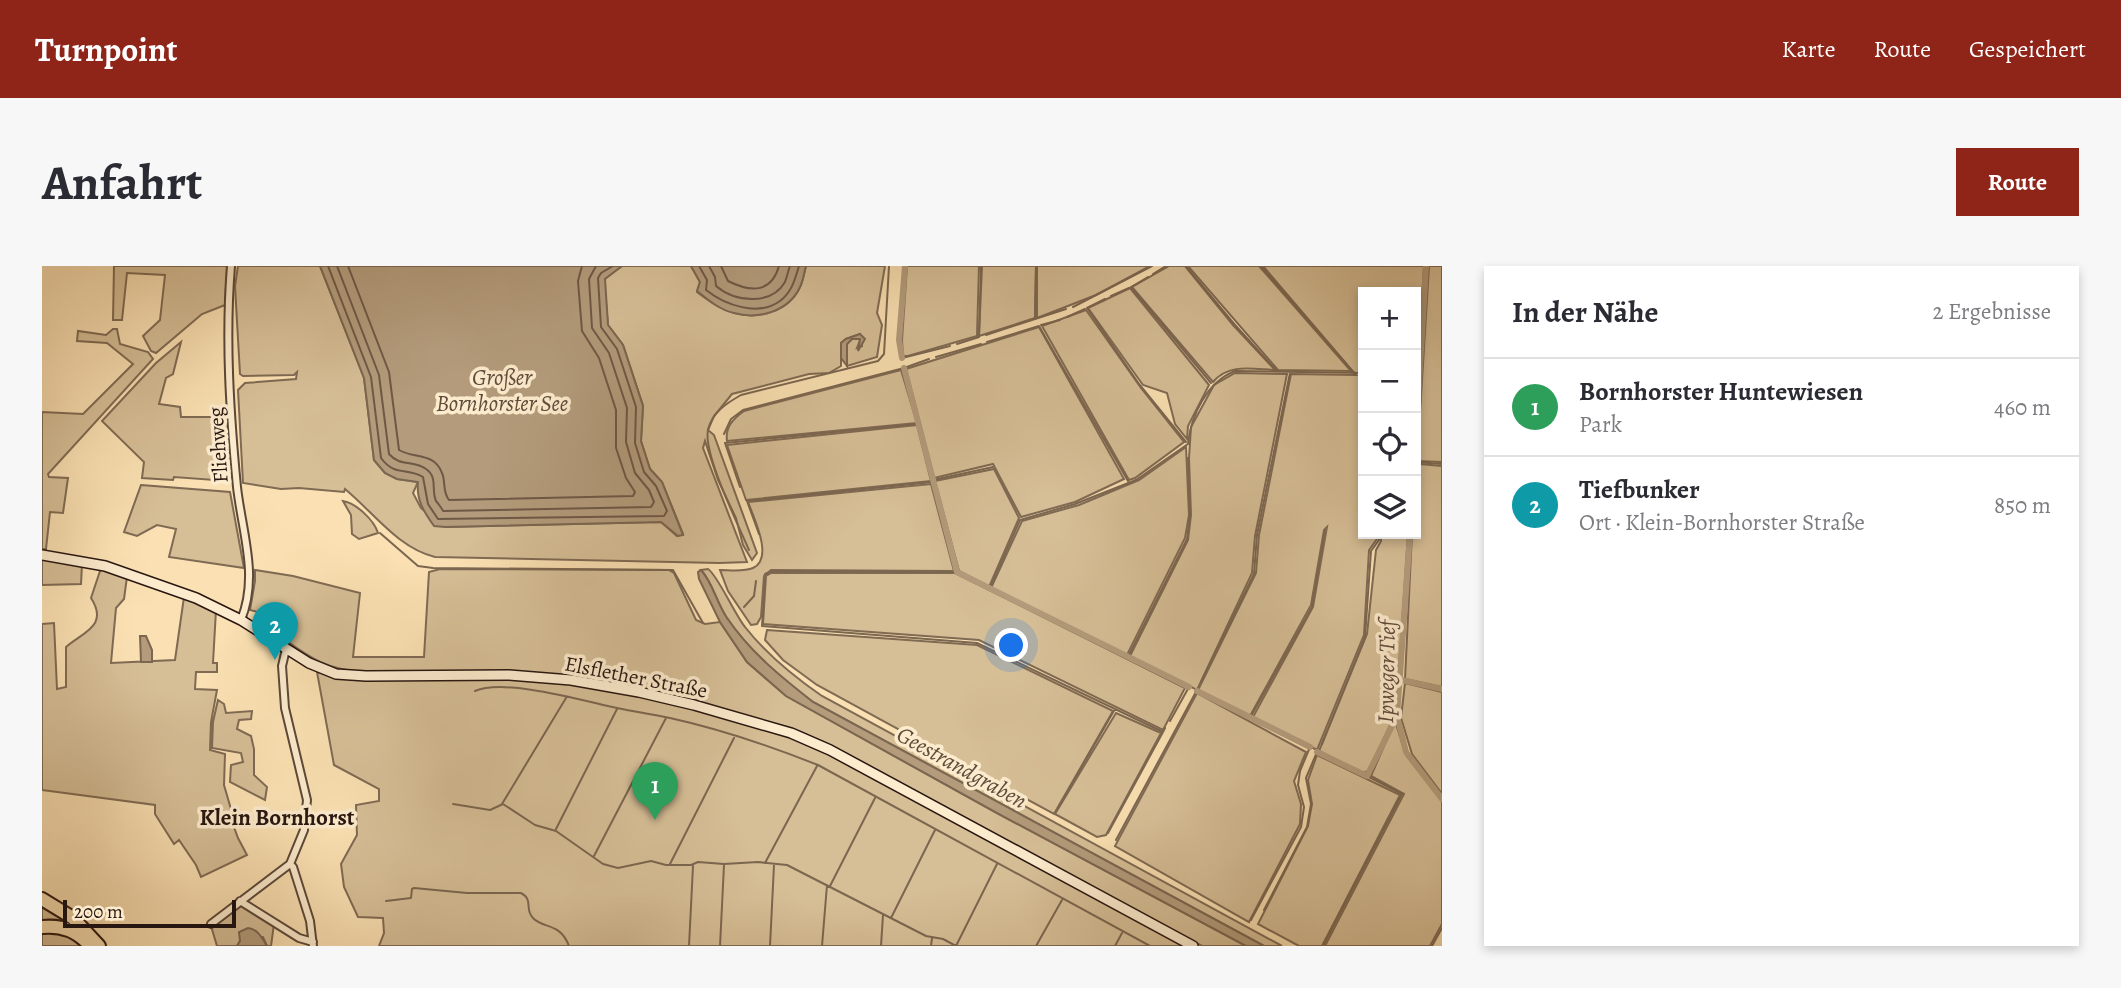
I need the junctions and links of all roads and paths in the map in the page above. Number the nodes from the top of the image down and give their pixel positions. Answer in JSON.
{"nodes":[{"id":1,"x":231,"y":266,"type":"edge"},
{"id":2,"x":42,"y":555,"type":"edge"},
{"id":3,"x":241,"y":620,"type":"junction"},
{"id":4,"x":286,"y":649,"type":"junction"},
{"id":5,"x":290,"y":864,"type":"junction"},
{"id":6,"x":42,"y":899,"type":"edge"},
{"id":7,"x":240,"y":901,"type":"junction"},
{"id":8,"x":211,"y":924,"type":"dead end"},
{"id":9,"x":42,"y":927,"type":"edge"},
{"id":10,"x":313,"y":944,"type":"edge"},
{"id":11,"x":90,"y":946,"type":"edge"},
{"id":12,"x":99,"y":946,"type":"edge"},
{"id":13,"x":1193,"y":946,"type":"edge"}],
"edges":[{"from":1,"to":3,"type":"street","name":"Fliehweg"},
{"from":2,"to":3,"type":"main road","name":"Elsflether Straße"},
{"from":3,"to":4,"type":"main road","name":"Elsflether Straße"},
{"from":4,"to":5,"type":"street"},
{"from":4,"to":13,"type":"main road","name":"Elsflether Straße"},
{"from":5,"to":7,"type":"street"},
{"from":5,"to":10,"type":"street"},
{"from":6,"to":12,"type":"highway"},
{"from":7,"to":8,"type":"street"},
{"from":7,"to":10,"type":"street"},
{"from":9,"to":11,"type":"highway"}]}
